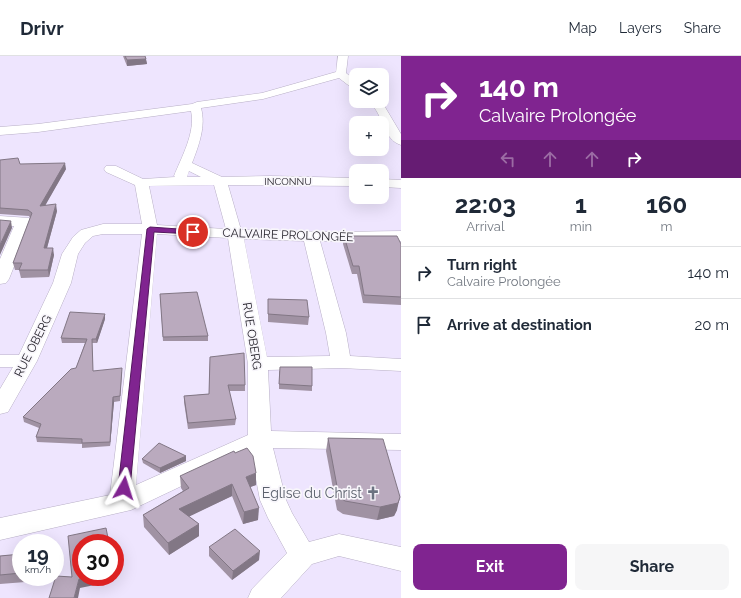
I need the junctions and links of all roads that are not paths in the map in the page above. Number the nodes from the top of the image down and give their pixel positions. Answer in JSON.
{"nodes":[{"id":1,"x":343,"y":56,"type":"edge"},
{"id":2,"x":341,"y":74,"type":"junction"},
{"id":3,"x":349,"y":80,"type":"edge"},
{"id":4,"x":195,"y":106,"type":"junction"},
{"id":5,"x":380,"y":108,"type":"edge"},
{"id":6,"x":0,"y":131,"type":"edge"},
{"id":7,"x":401,"y":141,"type":"edge"},
{"id":8,"x":185,"y":164,"type":"junction"},
{"id":9,"x":111,"y":169,"type":"dead end"},
{"id":10,"x":179,"y":181,"type":"junction"},
{"id":11,"x":220,"y":181,"type":"junction"},
{"id":12,"x":349,"y":182,"type":"edge"},
{"id":13,"x":142,"y":183,"type":"junction"},
{"id":14,"x":389,"y":183,"type":"edge"},
{"id":15,"x":401,"y":184,"type":"edge"},
{"id":16,"x":0,"y":221,"type":"edge"},
{"id":17,"x":150,"y":229,"type":"junction"},
{"id":18,"x":235,"y":234,"type":"junction"},
{"id":19,"x":401,"y":236,"type":"edge"},
{"id":20,"x":311,"y":237,"type":"junction"},
{"id":21,"x":0,"y":279,"type":"edge"},
{"id":22,"x":62,"y":283,"type":"joint"},
{"id":23,"x":0,"y":361,"type":"edge"},
{"id":24,"x":27,"y":361,"type":"junction"},
{"id":25,"x":341,"y":362,"type":"junction"},
{"id":26,"x":258,"y":364,"type":"junction"},
{"id":27,"x":401,"y":365,"type":"edge"},
{"id":28,"x":0,"y":407,"type":"edge"},
{"id":29,"x":260,"y":440,"type":"junction"},
{"id":30,"x":401,"y":442,"type":"edge"},
{"id":31,"x":122,"y":503,"type":"junction"},
{"id":32,"x":0,"y":529,"type":"edge"},
{"id":33,"x":303,"y":555,"type":"junction"},
{"id":34,"x":401,"y":559,"type":"edge"},
{"id":35,"x":262,"y":598,"type":"edge"}],
"edges":[{"from":1,"to":2,"type":"street"},
{"from":2,"to":3,"type":"street"},
{"from":2,"to":4,"type":"street"},
{"from":4,"to":6,"type":"street"},
{"from":4,"to":8,"type":"street"},
{"from":5,"to":7,"type":"street"},
{"from":8,"to":10,"type":"street"},
{"from":8,"to":11,"type":"street","name":"INCONNU"},
{"from":9,"to":13,"type":"street","name":"INCONNU"},
{"from":10,"to":11,"type":"street","name":"INCONNU"},
{"from":10,"to":13,"type":"street","name":"INCONNU"},
{"from":11,"to":12,"type":"street","name":"INCONNU"},
{"from":11,"to":18,"type":"street"},
{"from":13,"to":17,"type":"street"},
{"from":14,"to":15,"type":"street"},
{"from":16,"to":21,"type":"street"},
{"from":17,"to":18,"type":"street","name":"CALVAIRE PROLONGÉE"},
{"from":17,"to":22,"type":"street","name":"CALVAIRE PROLONGÉE"},
{"from":17,"to":31,"type":"street"},
{"from":18,"to":20,"type":"street","name":"CALVAIRE PROLONGÉE"},
{"from":18,"to":26,"type":"street","name":"RUE OBERG"},
{"from":19,"to":20,"type":"street","name":"CALVAIRE PROLONGÉE"},
{"from":20,"to":25,"type":"street"},
{"from":22,"to":24,"type":"street","name":"RUE OBERG"},
{"from":23,"to":24,"type":"street"},
{"from":24,"to":28,"type":"street","name":"RUE OBERG"},
{"from":25,"to":26,"type":"street"},
{"from":25,"to":27,"type":"street"},
{"from":26,"to":29,"type":"street","name":"RUE OBERG"},
{"from":29,"to":30,"type":"street"},
{"from":29,"to":31,"type":"street"},
{"from":29,"to":33,"type":"street","name":"RUE OBERG"},
{"from":31,"to":32,"type":"street"},
{"from":33,"to":34,"type":"street"},
{"from":33,"to":35,"type":"street"}]}
